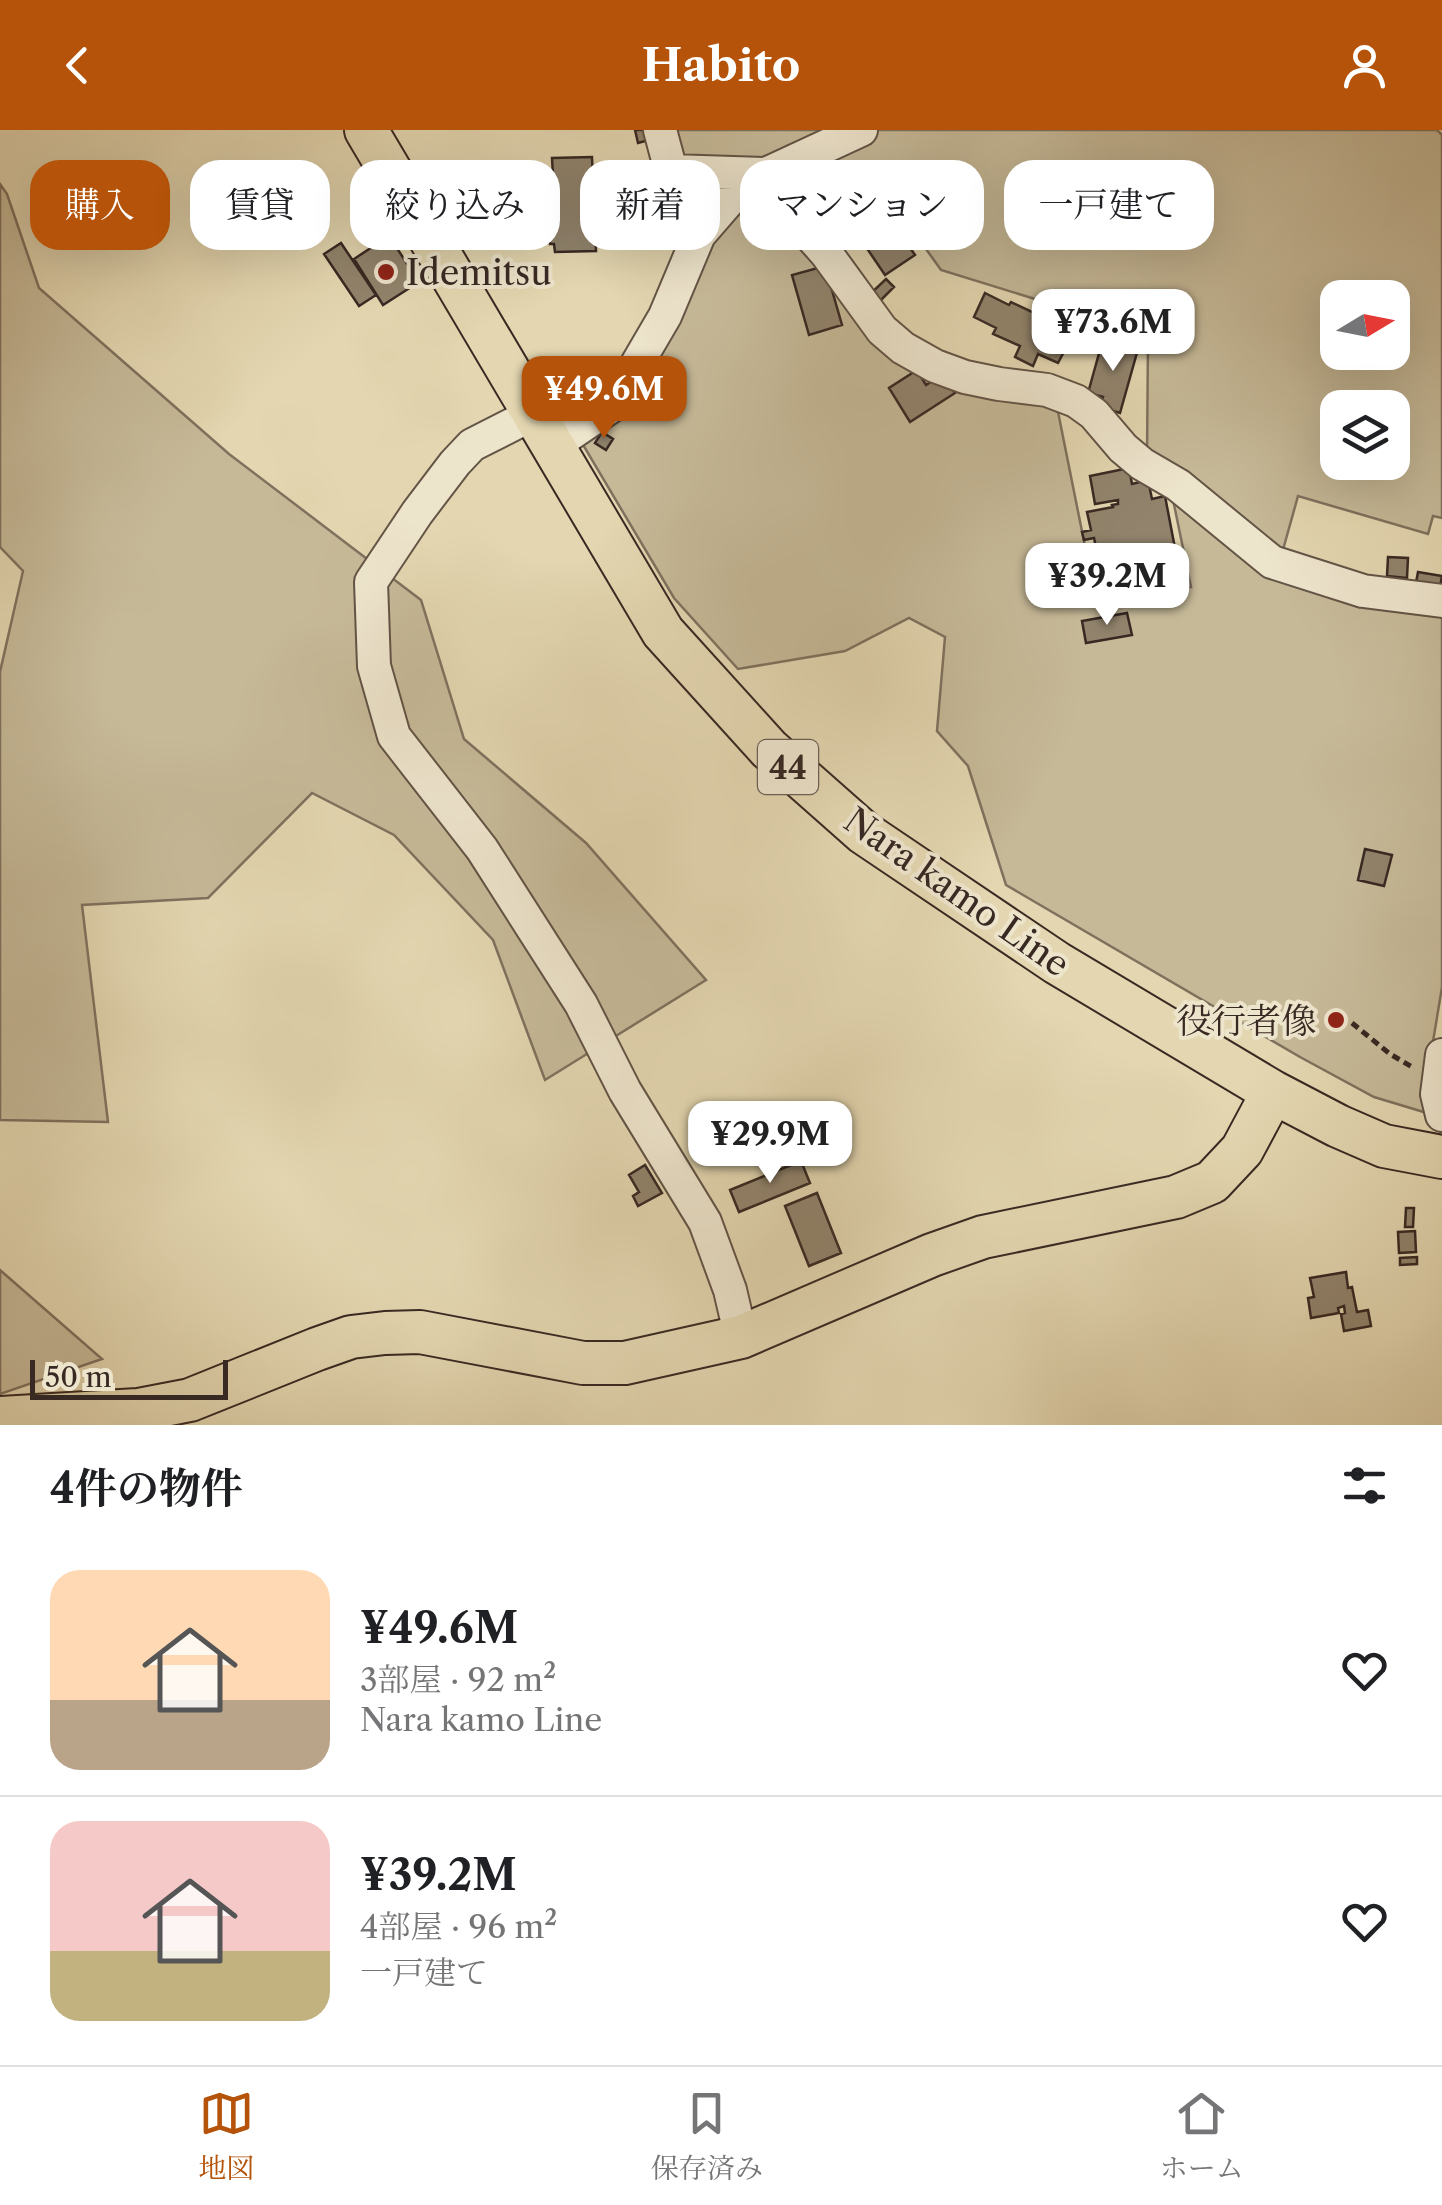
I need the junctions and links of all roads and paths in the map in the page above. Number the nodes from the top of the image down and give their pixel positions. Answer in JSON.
{"nodes":[{"id":1,"x":366,"y":130,"type":"edge"},
{"id":2,"x":660,"y":130,"type":"edge"},
{"id":3,"x":862,"y":130,"type":"edge"},
{"id":4,"x":668,"y":160,"type":"edge"},
{"id":5,"x":797,"y":160,"type":"edge"},
{"id":6,"x":740,"y":187,"type":"edge"},
{"id":7,"x":720,"y":210,"type":"edge"},
{"id":8,"x":692,"y":250,"type":"edge"},
{"id":9,"x":823,"y":250,"type":"edge"},
{"id":10,"x":544,"y":429,"type":"junction"},
{"id":11,"x":1442,"y":602,"type":"edge"},
{"id":12,"x":1352,"y":1023,"type":"dead end"},
{"id":13,"x":1273,"y":1092,"type":"junction"},
{"id":14,"x":1441,"y":1096,"type":"edge"},
{"id":15,"x":1442,"y":1157,"type":"edge"},
{"id":16,"x":741,"y":1337,"type":"junction"},
{"id":17,"x":0,"y":1418,"type":"edge"}],
"edges":[{"from":1,"to":10,"type":"main road","name":"Nara kamo Line","number":"44"},
{"from":2,"to":4,"type":"street"},
{"from":3,"to":5,"type":"street"},
{"from":6,"to":7,"type":"street"},
{"from":8,"to":10,"type":"street"},
{"from":9,"to":11,"type":"street"},
{"from":10,"to":13,"type":"main road","name":"Nara kamo Line","number":"44"},
{"from":10,"to":16,"type":"street"},
{"from":12,"to":14,"type":"path"},
{"from":13,"to":15,"type":"main road","name":"Nara kamo Line","number":"44"},
{"from":13,"to":16,"type":"main road"},
{"from":16,"to":17,"type":"main road"}]}
